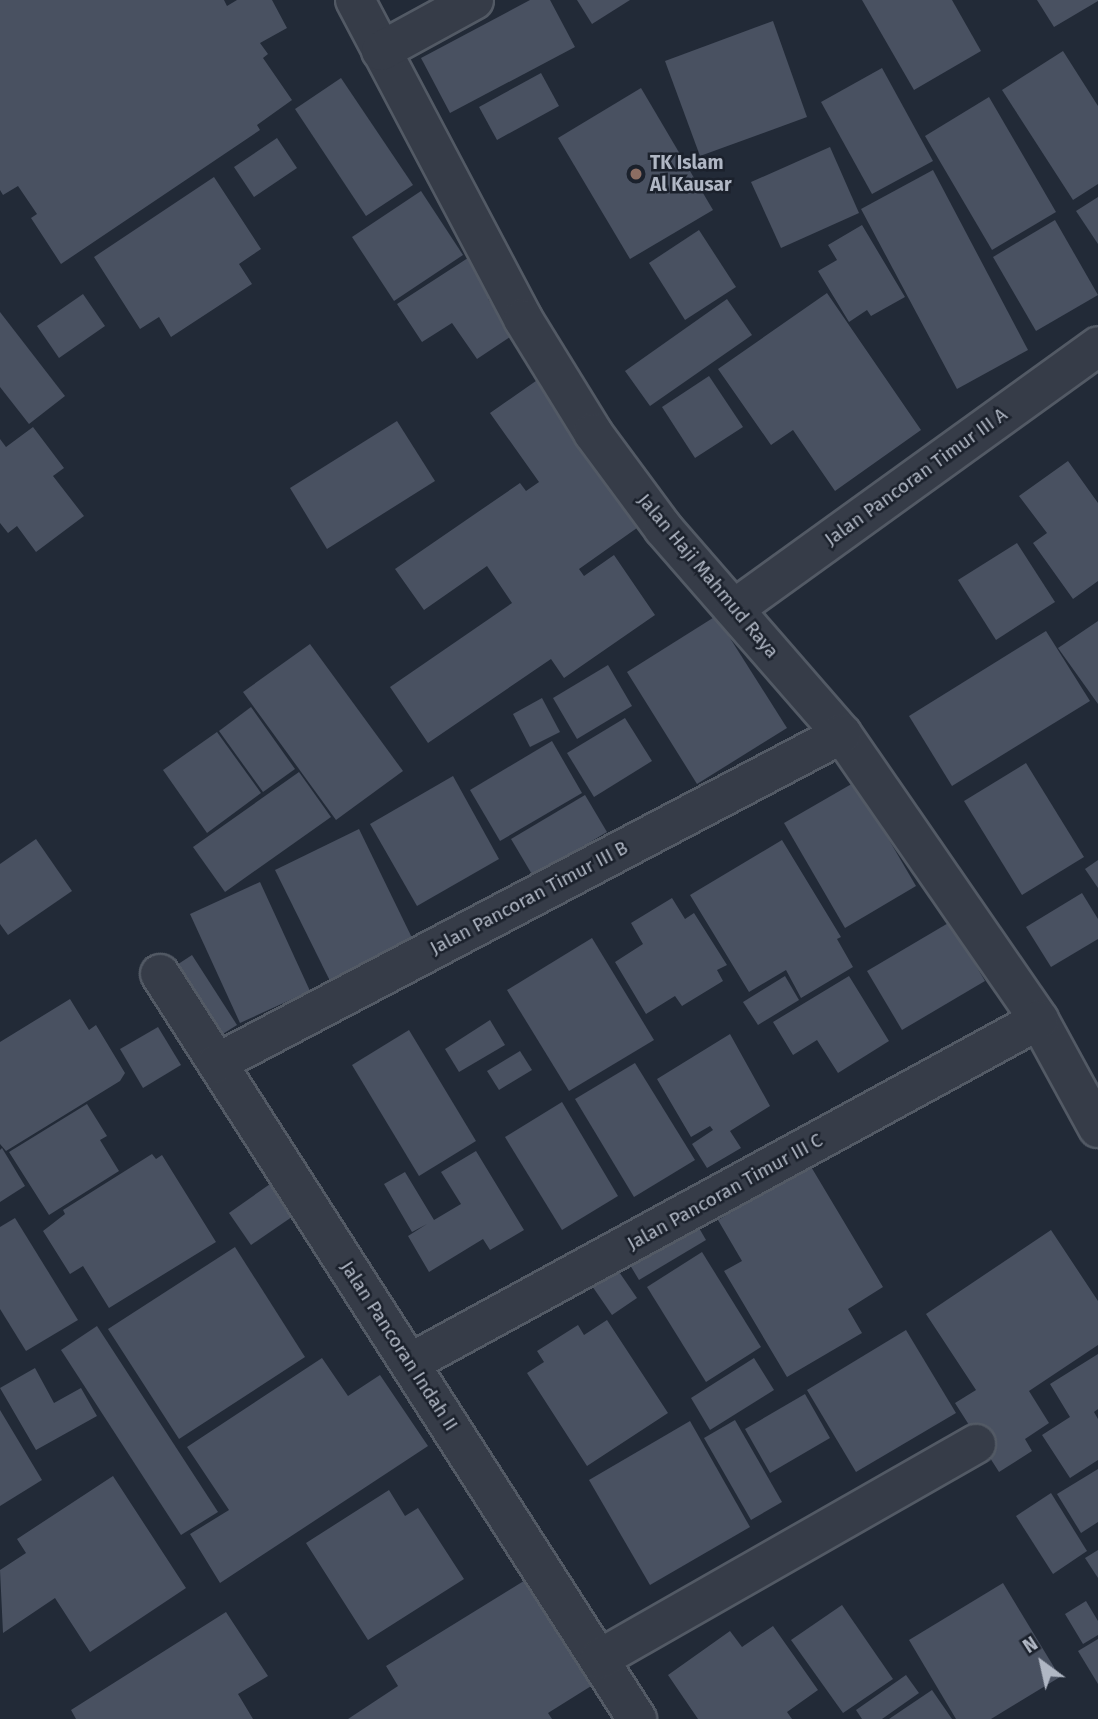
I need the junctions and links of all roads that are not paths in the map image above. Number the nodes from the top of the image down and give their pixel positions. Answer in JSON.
{"nodes":[{"id":1,"x":355,"y":0,"type":"edge"},
{"id":2,"x":474,"y":0,"type":"edge"},
{"id":3,"x":381,"y":51,"type":"junction"},
{"id":4,"x":1098,"y":346,"type":"edge"},
{"id":5,"x":734,"y":609,"type":"junction"},
{"id":6,"x":842,"y":734,"type":"junction"},
{"id":7,"x":160,"y":974,"type":"dead end"},
{"id":8,"x":1039,"y":1020,"type":"junction"},
{"id":9,"x":217,"y":1063,"type":"junction"},
{"id":10,"x":1095,"y":1115,"type":"edge"},
{"id":11,"x":410,"y":1363,"type":"junction"},
{"id":12,"x":976,"y":1444,"type":"dead end"},
{"id":13,"x":599,"y":1659,"type":"junction"},
{"id":14,"x":637,"y":1719,"type":"edge"}],
"edges":[{"from":1,"to":3,"type":"street","name":"Jalan Haji Mahmud Raya"},
{"from":2,"to":3,"type":"street"},
{"from":3,"to":5,"type":"street","name":"Jalan Haji Mahmud Raya"},
{"from":4,"to":5,"type":"street","name":"Jalan Pancoran Timur III A"},
{"from":5,"to":6,"type":"street","name":"Jalan Haji Mahmud Raya"},
{"from":6,"to":8,"type":"street","name":"Jalan Haji Mahmud Raya"},
{"from":6,"to":9,"type":"street","name":"Jalan Pancoran Timur III B"},
{"from":7,"to":9,"type":"street","name":"Jalan Pancoran Indah II"},
{"from":8,"to":10,"type":"street","name":"Jalan Haji Mahmud Raya"},
{"from":8,"to":11,"type":"street","name":"Jalan Pancoran Timur III C"},
{"from":9,"to":11,"type":"street","name":"Jalan Pancoran Indah II"},
{"from":11,"to":13,"type":"street","name":"Jalan Pancoran Indah II"},
{"from":12,"to":13,"type":"street"},
{"from":13,"to":14,"type":"street","name":"Jalan Pancoran Indah II"}]}
